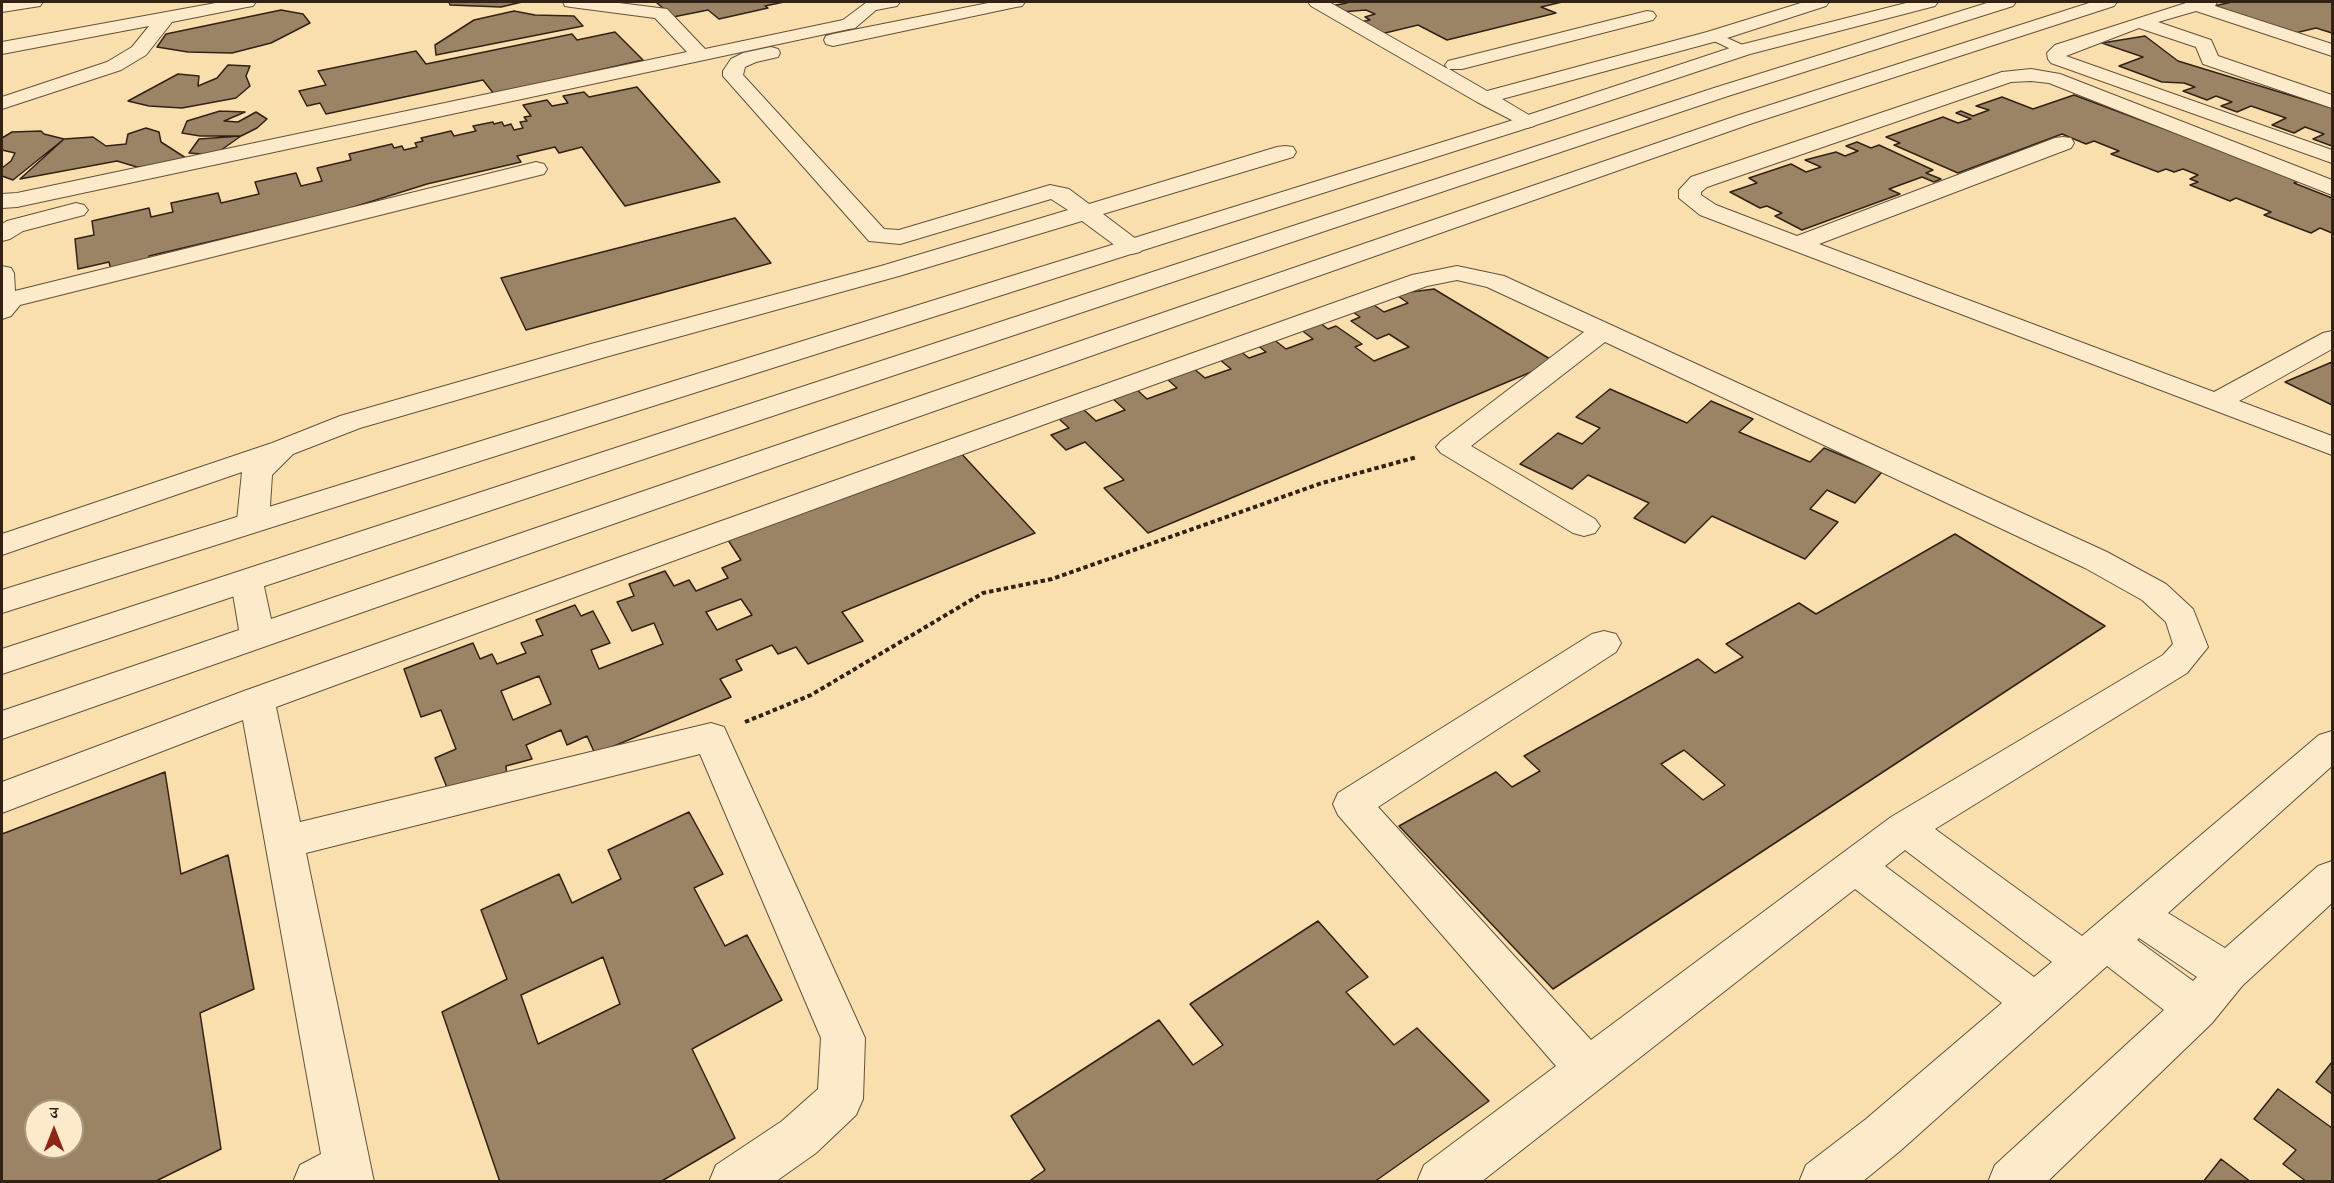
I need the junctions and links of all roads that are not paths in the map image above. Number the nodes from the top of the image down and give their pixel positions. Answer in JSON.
{"nodes":[{"id":1,"x":34,"y":2,"type":"edge"},
{"id":2,"x":248,"y":2,"type":"edge"},
{"id":3,"x":571,"y":2,"type":"edge"},
{"id":4,"x":891,"y":2,"type":"edge"},
{"id":5,"x":1016,"y":2,"type":"edge"},
{"id":6,"x":1317,"y":2,"type":"edge"},
{"id":7,"x":1929,"y":2,"type":"edge"},
{"id":8,"x":2007,"y":2,"type":"edge"},
{"id":9,"x":2108,"y":2,"type":"edge"},
{"id":10,"x":1807,"y":3,"type":"edge"},
{"id":11,"x":2202,"y":3,"type":"edge"},
{"id":12,"x":1625,"y":6,"type":"dead end"},
{"id":13,"x":2,"y":7,"type":"edge"},
{"id":14,"x":166,"y":17,"type":"junction"},
{"id":15,"x":1661,"y":22,"type":"junction"},
{"id":16,"x":2139,"y":22,"type":"junction"},
{"id":17,"x":1708,"y":37,"type":"junction"},
{"id":18,"x":2,"y":48,"type":"edge"},
{"id":19,"x":2329,"y":48,"type":"edge"},
{"id":20,"x":1743,"y":50,"type":"junction"},
{"id":21,"x":701,"y":56,"type":"junction"},
{"id":22,"x":1455,"y":65,"type":"junction"},
{"id":23,"x":1435,"y":70,"type":"junction"},
{"id":24,"x":1493,"y":95,"type":"junction"},
{"id":25,"x":2332,"y":102,"type":"edge"},
{"id":26,"x":2,"y":103,"type":"edge"},
{"id":27,"x":1536,"y":119,"type":"junction"},
{"id":28,"x":467,"y":122,"type":"dead end"},
{"id":29,"x":2063,"y":143,"type":"dead end"},
{"id":30,"x":1285,"y":152,"type":"dead end"},
{"id":31,"x":2332,"y":158,"type":"edge"},
{"id":32,"x":536,"y":169,"type":"dead end"},
{"id":33,"x":2332,"y":188,"type":"edge"},
{"id":34,"x":164,"y":190,"type":"dead end"},
{"id":35,"x":2,"y":201,"type":"edge"},
{"id":36,"x":94,"y":206,"type":"dead end"},
{"id":37,"x":1085,"y":213,"type":"junction"},
{"id":38,"x":2,"y":234,"type":"edge"},
{"id":39,"x":1797,"y":244,"type":"junction"},
{"id":40,"x":1132,"y":247,"type":"junction"},
{"id":41,"x":2,"y":273,"type":"edge"},
{"id":42,"x":2,"y":310,"type":"edge"},
{"id":43,"x":1603,"y":331,"type":"junction"},
{"id":44,"x":2332,"y":339,"type":"edge"},
{"id":45,"x":2216,"y":402,"type":"junction"},
{"id":46,"x":2332,"y":446,"type":"edge"},
{"id":47,"x":283,"y":448,"type":"junction"},
{"id":48,"x":253,"y":521,"type":"junction"},
{"id":49,"x":1584,"y":526,"type":"dead end"},
{"id":50,"x":2,"y":545,"type":"edge"},
{"id":51,"x":247,"y":582,"type":"junction"},
{"id":52,"x":2,"y":602,"type":"edge"},
{"id":53,"x":257,"y":636,"type":"junction"},
{"id":54,"x":1604,"y":643,"type":"dead end"},
{"id":55,"x":2,"y":662,"type":"edge"},
{"id":56,"x":256,"y":700,"type":"junction"},
{"id":57,"x":2,"y":725,"type":"edge"},
{"id":58,"x":2332,"y":745,"type":"edge"},
{"id":59,"x":2,"y":798,"type":"edge"},
{"id":60,"x":1905,"y":828,"type":"junction"},
{"id":61,"x":285,"y":842,"type":"junction"},
{"id":62,"x":1855,"y":866,"type":"junction"},
{"id":63,"x":2332,"y":878,"type":"edge"},
{"id":64,"x":2108,"y":938,"type":"junction"},
{"id":65,"x":2227,"y":974,"type":"junction"},
{"id":66,"x":2034,"y":1002,"type":"junction"},
{"id":67,"x":2196,"y":1009,"type":"junction"},
{"id":68,"x":1588,"y":1069,"type":"junction"},
{"id":69,"x":339,"y":1176,"type":"edge"},
{"id":70,"x":733,"y":1182,"type":"edge"},
{"id":71,"x":1440,"y":1182,"type":"edge"},
{"id":72,"x":1823,"y":1182,"type":"edge"},
{"id":73,"x":2012,"y":1182,"type":"edge"}],
"edges":[{"from":1,"to":13,"type":"street"},
{"from":2,"to":14,"type":"street"},
{"from":3,"to":21,"type":"street"},
{"from":4,"to":21,"type":"street"},
{"from":5,"to":37,"type":"street"},
{"from":6,"to":23,"type":"street"},
{"from":7,"to":20,"type":"street"},
{"from":8,"to":51,"type":"street"},
{"from":9,"to":53,"type":"street"},
{"from":10,"to":17,"type":"street"},
{"from":11,"to":16,"type":"street"},
{"from":11,"to":19,"type":"street"},
{"from":12,"to":15,"type":"street"},
{"from":14,"to":18,"type":"street"},
{"from":14,"to":26,"type":"street"},
{"from":15,"to":17,"type":"street"},
{"from":15,"to":22,"type":"street"},
{"from":16,"to":25,"type":"street"},
{"from":16,"to":31,"type":"street"},
{"from":17,"to":20,"type":"lane"},
{"from":17,"to":24,"type":"street"},
{"from":20,"to":27,"type":"street"},
{"from":21,"to":35,"type":"street"},
{"from":22,"to":23,"type":"street"},
{"from":22,"to":24,"type":"street"},
{"from":23,"to":24,"type":"street"},
{"from":24,"to":27,"type":"street"},
{"from":27,"to":40,"type":"street"},
{"from":28,"to":34,"type":"street"},
{"from":29,"to":39,"type":"street"},
{"from":30,"to":37,"type":"street"},
{"from":32,"to":42,"type":"street"},
{"from":33,"to":39,"type":"street"},
{"from":36,"to":38,"type":"street"},
{"from":37,"to":40,"type":"street"},
{"from":37,"to":47,"type":"street"},
{"from":39,"to":45,"type":"street"},
{"from":40,"to":48,"type":"street"},
{"from":41,"to":42,"type":"street"},
{"from":43,"to":49,"type":"street"},
{"from":43,"to":56,"type":"street"},
{"from":43,"to":60,"type":"street"},
{"from":44,"to":45,"type":"street"},
{"from":45,"to":46,"type":"street"},
{"from":47,"to":48,"type":"street"},
{"from":47,"to":50,"type":"street"},
{"from":48,"to":52,"type":"street"},
{"from":51,"to":53,"type":"street"},
{"from":51,"to":55,"type":"street"},
{"from":53,"to":57,"type":"street"},
{"from":54,"to":68,"type":"street"},
{"from":56,"to":59,"type":"street"},
{"from":56,"to":61,"type":"street"},
{"from":58,"to":64,"type":"street"},
{"from":60,"to":62,"type":"street"},
{"from":60,"to":64,"type":"street"},
{"from":61,"to":69,"type":"street"},
{"from":61,"to":70,"type":"street"},
{"from":62,"to":66,"type":"street"},
{"from":62,"to":68,"type":"street"},
{"from":63,"to":65,"type":"street"},
{"from":64,"to":65,"type":"street"},
{"from":64,"to":66,"type":"street"},
{"from":64,"to":67,"type":"street"},
{"from":65,"to":67,"type":"street"},
{"from":66,"to":72,"type":"street"},
{"from":67,"to":73,"type":"street"},
{"from":68,"to":71,"type":"street"}]}
